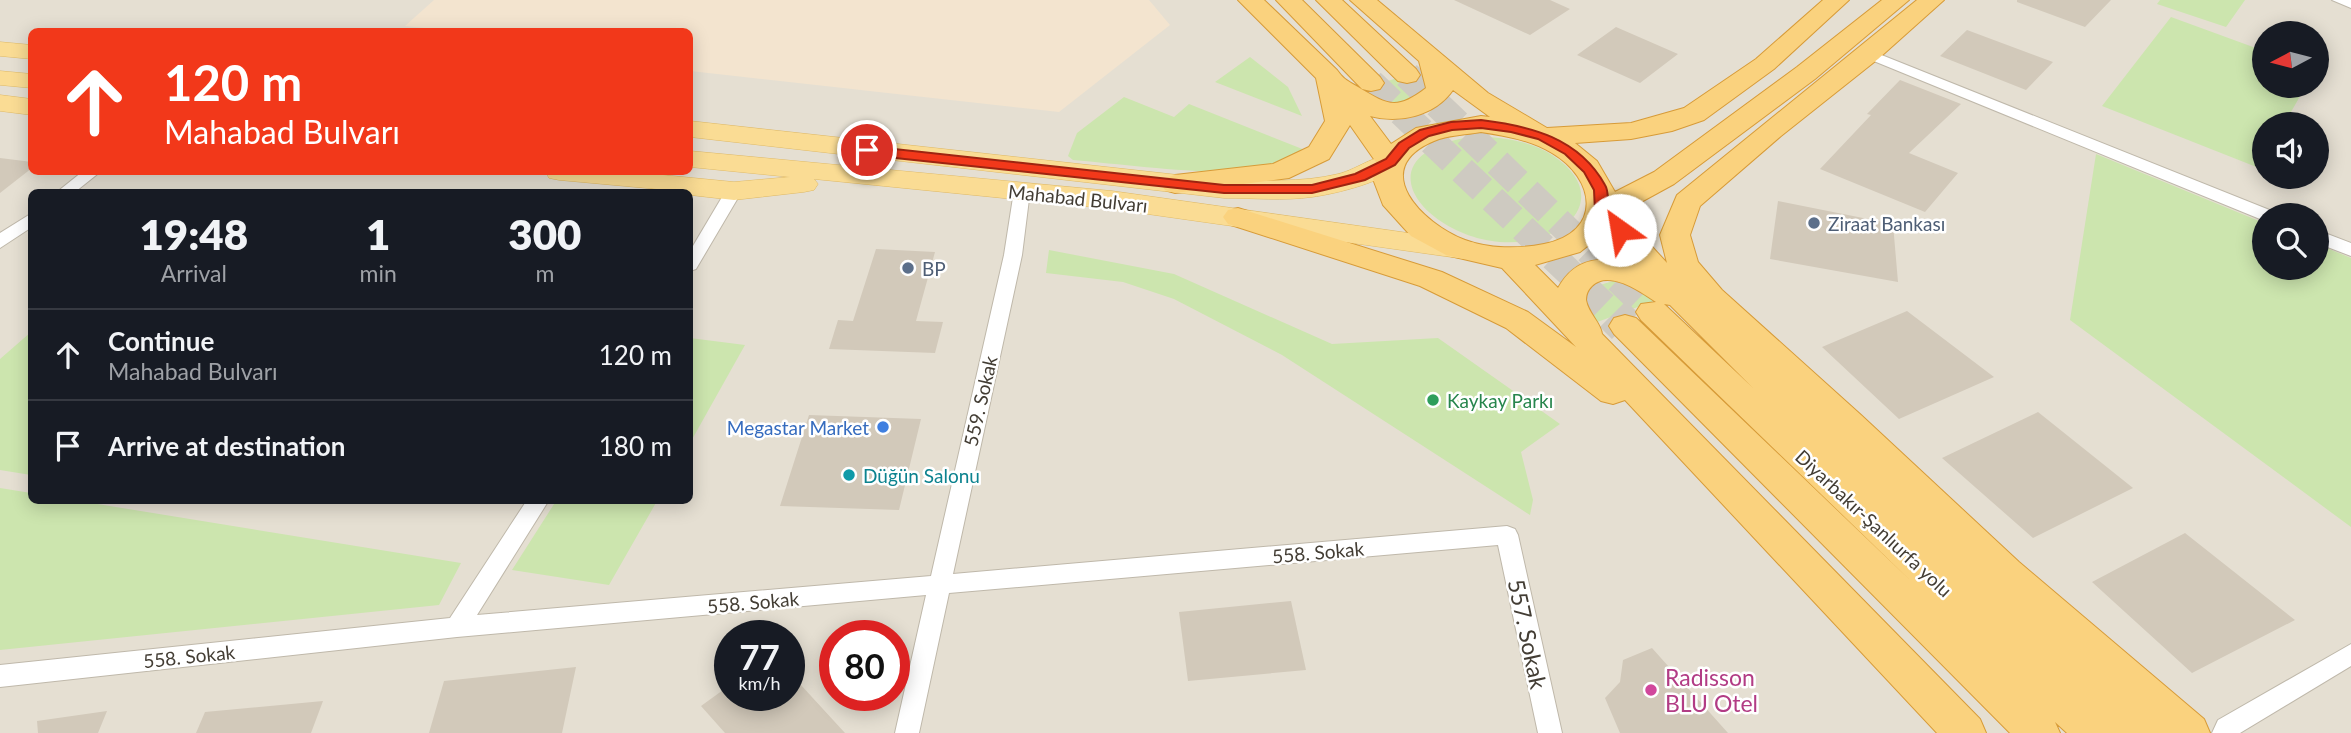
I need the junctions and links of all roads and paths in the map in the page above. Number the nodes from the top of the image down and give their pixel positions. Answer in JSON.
{"nodes":[{"id":1,"x":1250,"y":0,"type":"edge"},
{"id":2,"x":1288,"y":0,"type":"edge"},
{"id":3,"x":1328,"y":0,"type":"edge"},
{"id":4,"x":1362,"y":0,"type":"edge"},
{"id":5,"x":1837,"y":0,"type":"edge"},
{"id":6,"x":1897,"y":0,"type":"edge"},
{"id":7,"x":1931,"y":0,"type":"edge"},
{"id":8,"x":2339,"y":0,"type":"edge"},
{"id":9,"x":2351,"y":4,"type":"edge"},
{"id":10,"x":0,"y":29,"type":"edge"},
{"id":11,"x":28,"y":32,"type":"edge"},
{"id":12,"x":0,"y":49,"type":"edge"},
{"id":13,"x":28,"y":52,"type":"edge"},
{"id":14,"x":1869,"y":54,"type":"junction"},
{"id":15,"x":1431,"y":58,"type":"junction"},
{"id":16,"x":1407,"y":75,"type":"tunnel mouth"},
{"id":17,"x":1328,"y":76,"type":"junction"},
{"id":18,"x":0,"y":78,"type":"edge"},
{"id":19,"x":28,"y":81,"type":"edge"},
{"id":20,"x":1371,"y":83,"type":"tunnel mouth"},
{"id":21,"x":0,"y":103,"type":"edge"},
{"id":22,"x":28,"y":106,"type":"edge"},
{"id":23,"x":693,"y":109,"type":"edge"},
{"id":24,"x":693,"y":130,"type":"edge"},
{"id":25,"x":1542,"y":137,"type":"junction"},
{"id":26,"x":693,"y":159,"type":"edge"},
{"id":27,"x":1391,"y":162,"type":"junction"},
{"id":28,"x":1039,"y":169,"type":"junction"},
{"id":29,"x":88,"y":175,"type":"edge"},
{"id":30,"x":587,"y":175,"type":"edge"},
{"id":31,"x":870,"y":177,"type":"junction"},
{"id":32,"x":1175,"y":184,"type":"junction"},
{"id":33,"x":69,"y":189,"type":"edge"},
{"id":34,"x":1312,"y":189,"type":"junction"},
{"id":35,"x":734,"y":191,"type":"junction"},
{"id":36,"x":1022,"y":191,"type":"junction"},
{"id":37,"x":2252,"y":209,"type":"edge"},
{"id":38,"x":1602,"y":211,"type":"junction"},
{"id":39,"x":1238,"y":217,"type":"junction"},
{"id":40,"x":28,"y":221,"type":"edge"},
{"id":41,"x":1297,"y":225,"type":"junction"},
{"id":42,"x":2329,"y":241,"type":"edge"},
{"id":43,"x":0,"y":242,"type":"edge"},
{"id":44,"x":1465,"y":250,"type":"junction"},
{"id":45,"x":2351,"y":250,"type":"edge"},
{"id":46,"x":1510,"y":258,"type":"junction"},
{"id":47,"x":693,"y":260,"type":"edge"},
{"id":48,"x":1701,"y":319,"type":"junction"},
{"id":49,"x":1599,"y":354,"type":"junction"},
{"id":50,"x":1695,"y":454,"type":"junction"},
{"id":51,"x":536,"y":504,"type":"edge"},
{"id":52,"x":1507,"y":535,"type":"joint"},
{"id":53,"x":939,"y":586,"type":"junction"},
{"id":54,"x":457,"y":627,"type":"junction"},
{"id":55,"x":2351,"y":654,"type":"edge"},
{"id":56,"x":0,"y":676,"type":"edge"},
{"id":57,"x":907,"y":733,"type":"edge"},
{"id":58,"x":1550,"y":733,"type":"edge"},
{"id":59,"x":1965,"y":733,"type":"edge"},
{"id":60,"x":2039,"y":733,"type":"edge"},
{"id":61,"x":2096,"y":733,"type":"edge"},
{"id":62,"x":2144,"y":733,"type":"edge"},
{"id":63,"x":2189,"y":733,"type":"edge"},
{"id":64,"x":2224,"y":733,"type":"edge"}],
"edges":[{"from":1,"to":17,"type":"highway"},
{"from":2,"to":20,"type":"highway"},
{"from":3,"to":16,"type":"highway"},
{"from":4,"to":15,"type":"highway"},
{"from":5,"to":25,"type":"highway"},
{"from":6,"to":38,"type":"highway"},
{"from":7,"to":14,"type":"highway"},
{"from":8,"to":9,"type":"street"},
{"from":10,"to":11,"type":"main road"},
{"from":12,"to":13,"type":"main road"},
{"from":14,"to":37,"type":"street"},
{"from":14,"to":63,"type":"highway"},
{"from":15,"to":17,"type":"highway"},
{"from":15,"to":25,"type":"highway"},
{"from":17,"to":27,"type":"highway"},
{"from":17,"to":32,"type":"highway"},
{"from":18,"to":19,"type":"main road"},
{"from":21,"to":22,"type":"main road"},
{"from":23,"to":28,"type":"main road"},
{"from":24,"to":28,"type":"main road","name":"Mahabad Bulvarı"},
{"from":25,"to":27,"type":"highway"},
{"from":25,"to":38,"type":"highway"},
{"from":26,"to":31,"type":"main road","name":"Mahabad Bulvarı"},
{"from":27,"to":34,"type":"main road","name":"Mahabad Bulvarı"},
{"from":27,"to":44,"type":"highway"},
{"from":28,"to":32,"type":"main road","name":"Mahabad Bulvarı"},
{"from":29,"to":33,"type":"street"},
{"from":30,"to":35,"type":"main road"},
{"from":31,"to":35,"type":"main road"},
{"from":31,"to":36,"type":"main road","name":"Mahabad Bulvarı"},
{"from":32,"to":34,"type":"main road","name":"Mahabad Bulvarı"},
{"from":34,"to":41,"type":"main road"},
{"from":35,"to":47,"type":"street"},
{"from":36,"to":39,"type":"main road","name":"Mahabad Bulvarı"},
{"from":36,"to":53,"type":"street","name":"559. Sokak"},
{"from":38,"to":46,"type":"highway"},
{"from":38,"to":48,"type":"highway"},
{"from":39,"to":41,"type":"main road","name":"Mahabad Bulvarı"},
{"from":39,"to":50,"type":"highway"},
{"from":40,"to":43,"type":"street"},
{"from":41,"to":44,"type":"main road","name":"Mahabad Bulvarı"},
{"from":42,"to":45,"type":"street"},
{"from":44,"to":46,"type":"highway"},
{"from":46,"to":49,"type":"highway"},
{"from":48,"to":49,"type":"highway"},
{"from":48,"to":62,"type":"highway"},
{"from":49,"to":50,"type":"highway"},
{"from":50,"to":59,"type":"highway"},
{"from":51,"to":54,"type":"street"},
{"from":52,"to":53,"type":"street","name":"558. Sokak"},
{"from":52,"to":58,"type":"street","name":"557. Sokak"},
{"from":53,"to":54,"type":"street","name":"558. Sokak"},
{"from":53,"to":57,"type":"street","name":"559. Sokak"},
{"from":54,"to":56,"type":"street","name":"558. Sokak"},
{"from":55,"to":64,"type":"street"},
{"from":60,"to":61,"type":"highway","name":"Diyarbakır-Şanlıurfa yolu"}]}
